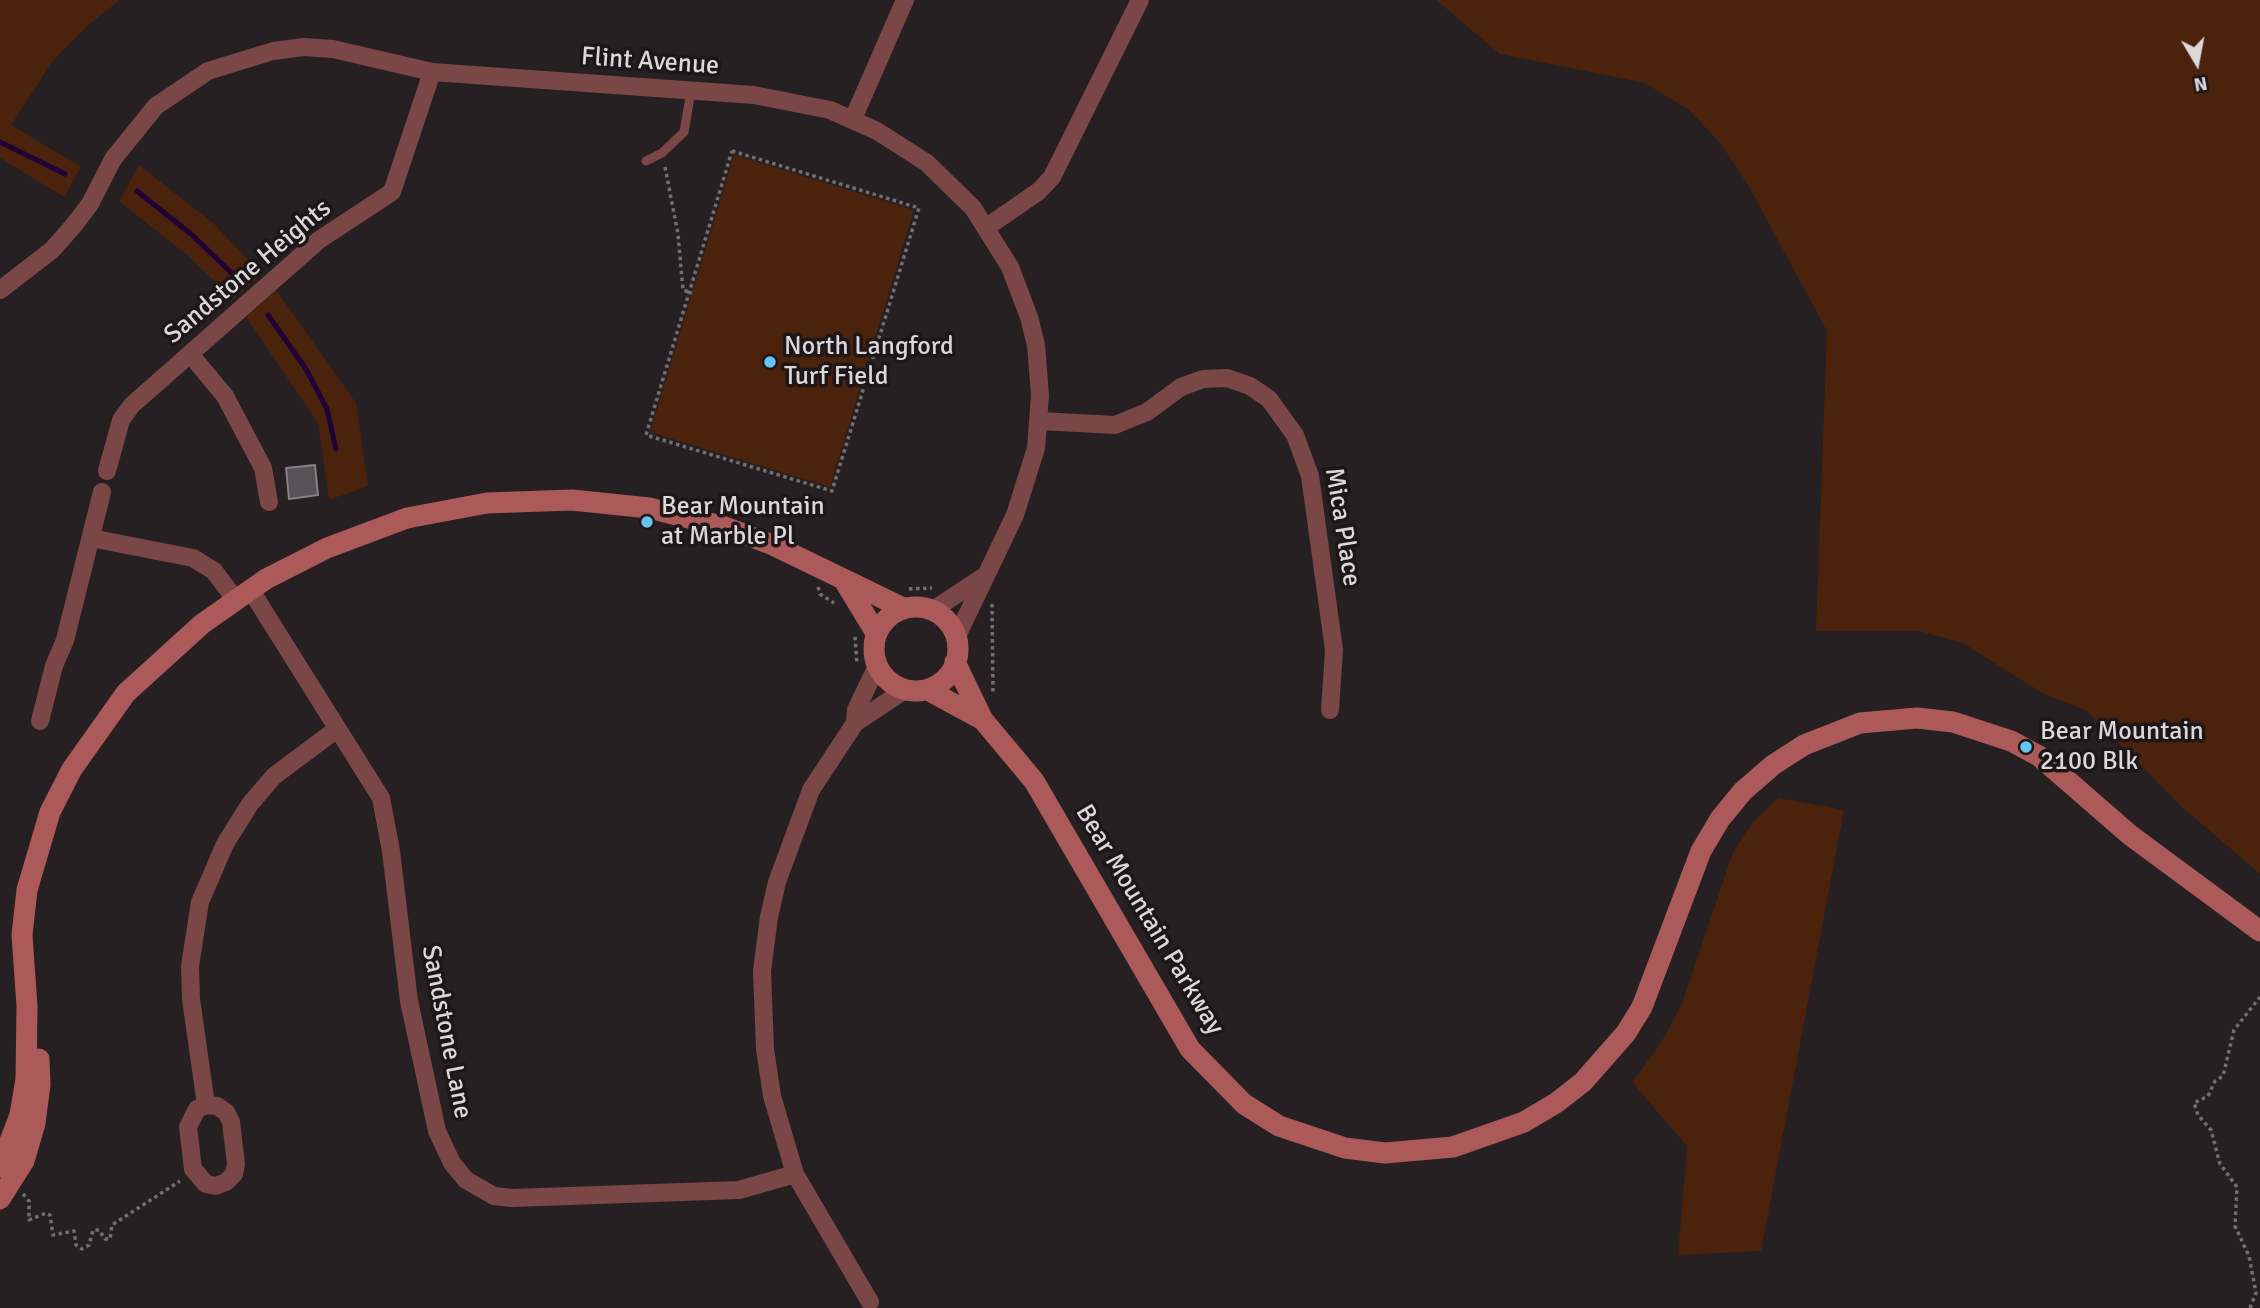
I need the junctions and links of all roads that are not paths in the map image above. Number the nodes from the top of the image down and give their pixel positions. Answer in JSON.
{"nodes":[{"id":1,"x":905,"y":0,"type":"edge"},
{"id":2,"x":1140,"y":0,"type":"edge"},
{"id":3,"x":432,"y":72,"type":"junction"},
{"id":4,"x":691,"y":91,"type":"junction"},
{"id":5,"x":853,"y":119,"type":"junction"},
{"id":6,"x":646,"y":161,"type":"dead end"},
{"id":7,"x":987,"y":227,"type":"junction"},
{"id":8,"x":0,"y":290,"type":"edge"},
{"id":9,"x":190,"y":354,"type":"junction"},
{"id":10,"x":1040,"y":421,"type":"junction"},
{"id":11,"x":107,"y":471,"type":"dead end"},
{"id":12,"x":102,"y":492,"type":"dead end"},
{"id":13,"x":269,"y":502,"type":"dead end"},
{"id":14,"x":91,"y":538,"type":"junction"},
{"id":15,"x":845,"y":582,"type":"junction"},
{"id":16,"x":987,"y":585,"type":"junction"},
{"id":17,"x":242,"y":594,"type":"junction"},
{"id":18,"x":905,"y":598,"type":"junction"},
{"id":19,"x":933,"y":610,"type":"junction"},
{"id":20,"x":876,"y":634,"type":"junction"},
{"id":21,"x":957,"y":636,"type":"junction"},
{"id":22,"x":955,"y":662,"type":"junction"},
{"id":23,"x":877,"y":666,"type":"junction"},
{"id":24,"x":905,"y":690,"type":"junction"},
{"id":25,"x":928,"y":690,"type":"junction"},
{"id":26,"x":1329,"y":710,"type":"dead end"},
{"id":27,"x":984,"y":720,"type":"junction"},
{"id":28,"x":40,"y":722,"type":"dead end"},
{"id":29,"x":855,"y":723,"type":"junction"},
{"id":30,"x":337,"y":729,"type":"junction"},
{"id":31,"x":2260,"y":931,"type":"edge"},
{"id":32,"x":27,"y":1006,"type":"junction"},
{"id":33,"x":206,"y":1105,"type":"dead end"},
{"id":34,"x":0,"y":1167,"type":"edge"},
{"id":35,"x":795,"y":1174,"type":"junction"},
{"id":36,"x":0,"y":1199,"type":"edge"},
{"id":37,"x":870,"y":1302,"type":"dead end"}],
"edges":[{"from":1,"to":5,"type":"street"},
{"from":2,"to":7,"type":"street"},
{"from":3,"to":4,"type":"street","name":"Flint Avenue"},
{"from":3,"to":8,"type":"street","name":"Flint Avenue"},
{"from":3,"to":9,"type":"street","name":"Sandstone Heights"},
{"from":4,"to":5,"type":"street","name":"Flint Avenue"},
{"from":4,"to":6,"type":"lane"},
{"from":5,"to":7,"type":"street","name":"Flint Avenue"},
{"from":7,"to":10,"type":"street","name":"Flint Avenue"},
{"from":9,"to":11,"type":"street","name":"Sandstone Heights"},
{"from":9,"to":13,"type":"street"},
{"from":10,"to":16,"type":"street","name":"Flint Avenue"},
{"from":10,"to":26,"type":"street","name":"Mica Place"},
{"from":12,"to":14,"type":"street"},
{"from":14,"to":17,"type":"street","name":"Sandstone Lane"},
{"from":14,"to":28,"type":"street"},
{"from":15,"to":17,"type":"street"},
{"from":15,"to":18,"type":"street"},
{"from":15,"to":20,"type":"street"},
{"from":16,"to":19,"type":"street"},
{"from":16,"to":21,"type":"street","name":"Flint Avenue"},
{"from":17,"to":30,"type":"street","name":"Sandstone Lane"},
{"from":17,"to":32,"type":"street"},
{"from":18,"to":19,"type":"street"},
{"from":18,"to":20,"type":"street"},
{"from":19,"to":21,"type":"street"},
{"from":20,"to":23,"type":"street"},
{"from":21,"to":22,"type":"street"},
{"from":22,"to":25,"type":"street"},
{"from":22,"to":27,"type":"street","name":"Bear Mountain Parkway"},
{"from":23,"to":24,"type":"street"},
{"from":23,"to":29,"type":"street"},
{"from":24,"to":25,"type":"street"},
{"from":24,"to":29,"type":"street"},
{"from":25,"to":27,"type":"street","name":"Bear Mountain Parkway"},
{"from":27,"to":31,"type":"street","name":"Bear Mountain Parkway"},
{"from":29,"to":35,"type":"street"},
{"from":30,"to":33,"type":"street"},
{"from":30,"to":35,"type":"street","name":"Sandstone Lane"},
{"from":32,"to":34,"type":"street"},
{"from":32,"to":36,"type":"street"},
{"from":35,"to":37,"type":"street"}]}
